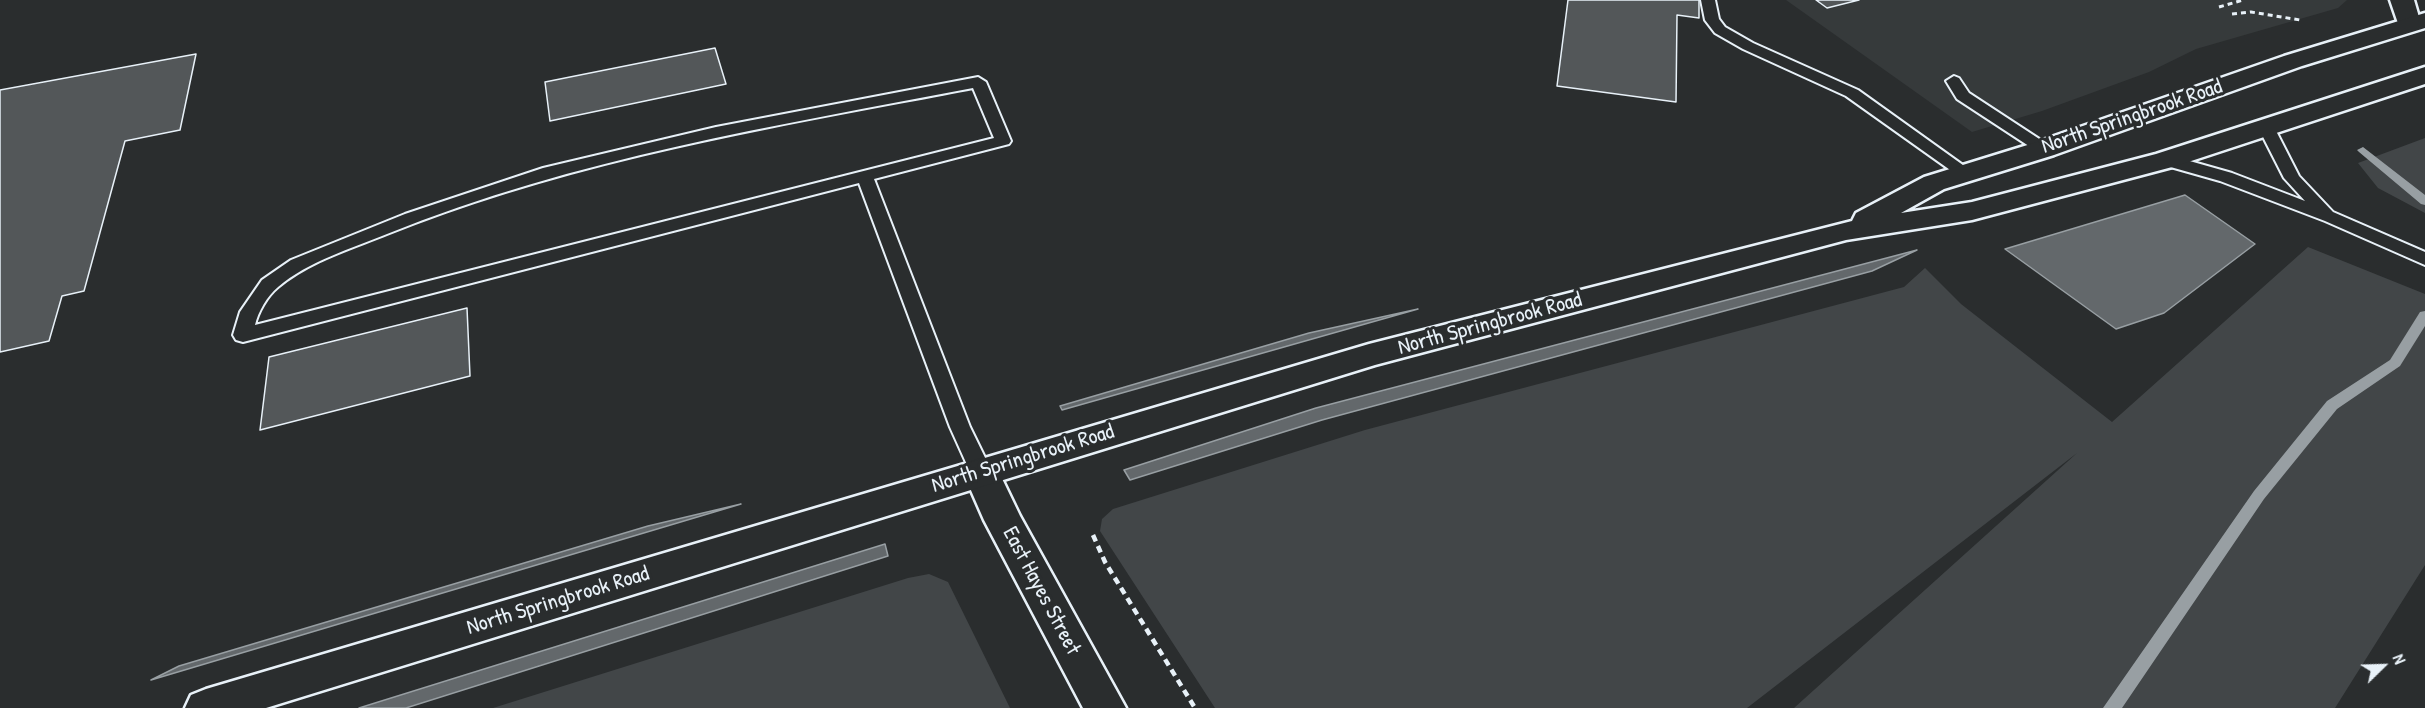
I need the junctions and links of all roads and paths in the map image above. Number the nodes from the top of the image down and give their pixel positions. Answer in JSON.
{"nodes":[{"id":1,"x":1708,"y":0,"type":"edge"},
{"id":2,"x":2244,"y":0,"type":"edge"},
{"id":3,"x":2219,"y":7,"type":"dead end"},
{"id":4,"x":2232,"y":14,"type":"dead end"},
{"id":5,"x":2412,"y":15,"type":"edge"},
{"id":6,"x":2300,"y":20,"type":"dead end"},
{"id":7,"x":2425,"y":75,"type":"edge"},
{"id":8,"x":1954,"y":81,"type":"dead end"},
{"id":9,"x":2266,"y":127,"type":"junction"},
{"id":10,"x":2044,"y":149,"type":"junction"},
{"id":11,"x":2166,"y":160,"type":"junction"},
{"id":12,"x":1966,"y":173,"type":"junction"},
{"id":13,"x":865,"y":176,"type":"junction"},
{"id":14,"x":1972,"y":212,"type":"junction"},
{"id":15,"x":2331,"y":217,"type":"junction"},
{"id":16,"x":1846,"y":231,"type":"junction"},
{"id":17,"x":2425,"y":259,"type":"edge"},
{"id":18,"x":981,"y":472,"type":"junction"},
{"id":19,"x":1093,"y":535,"type":"dead end"},
{"id":20,"x":206,"y":708,"type":"edge"},
{"id":21,"x":1105,"y":708,"type":"edge"},
{"id":22,"x":1195,"y":708,"type":"edge"}],
"edges":[{"from":1,"to":12,"type":"lane"},
{"from":2,"to":3,"type":"path"},
{"from":4,"to":6,"type":"path"},
{"from":5,"to":10,"type":"main road","name":"North Springbrook Road"},
{"from":7,"to":9,"type":"main road","name":"North Springbrook Road"},
{"from":8,"to":10,"type":"lane"},
{"from":9,"to":11,"type":"main road","name":"North Springbrook Road"},
{"from":9,"to":15,"type":"lane"},
{"from":10,"to":12,"type":"main road","name":"North Springbrook Road"},
{"from":10,"to":14,"type":"main road"},
{"from":11,"to":14,"type":"main road","name":"North Springbrook Road"},
{"from":11,"to":15,"type":"lane"},
{"from":12,"to":16,"type":"main road","name":"North Springbrook Road"},
{"from":13,"to":13,"type":"lane"},
{"from":13,"to":18,"type":"lane"},
{"from":14,"to":16,"type":"main road","name":"North Springbrook Road"},
{"from":15,"to":17,"type":"lane"},
{"from":16,"to":18,"type":"main road","name":"North Springbrook Road"},
{"from":18,"to":20,"type":"main road","name":"North Springbrook Road"},
{"from":18,"to":21,"type":"main road","name":"East Hayes Street"},
{"from":19,"to":22,"type":"path"}]}
